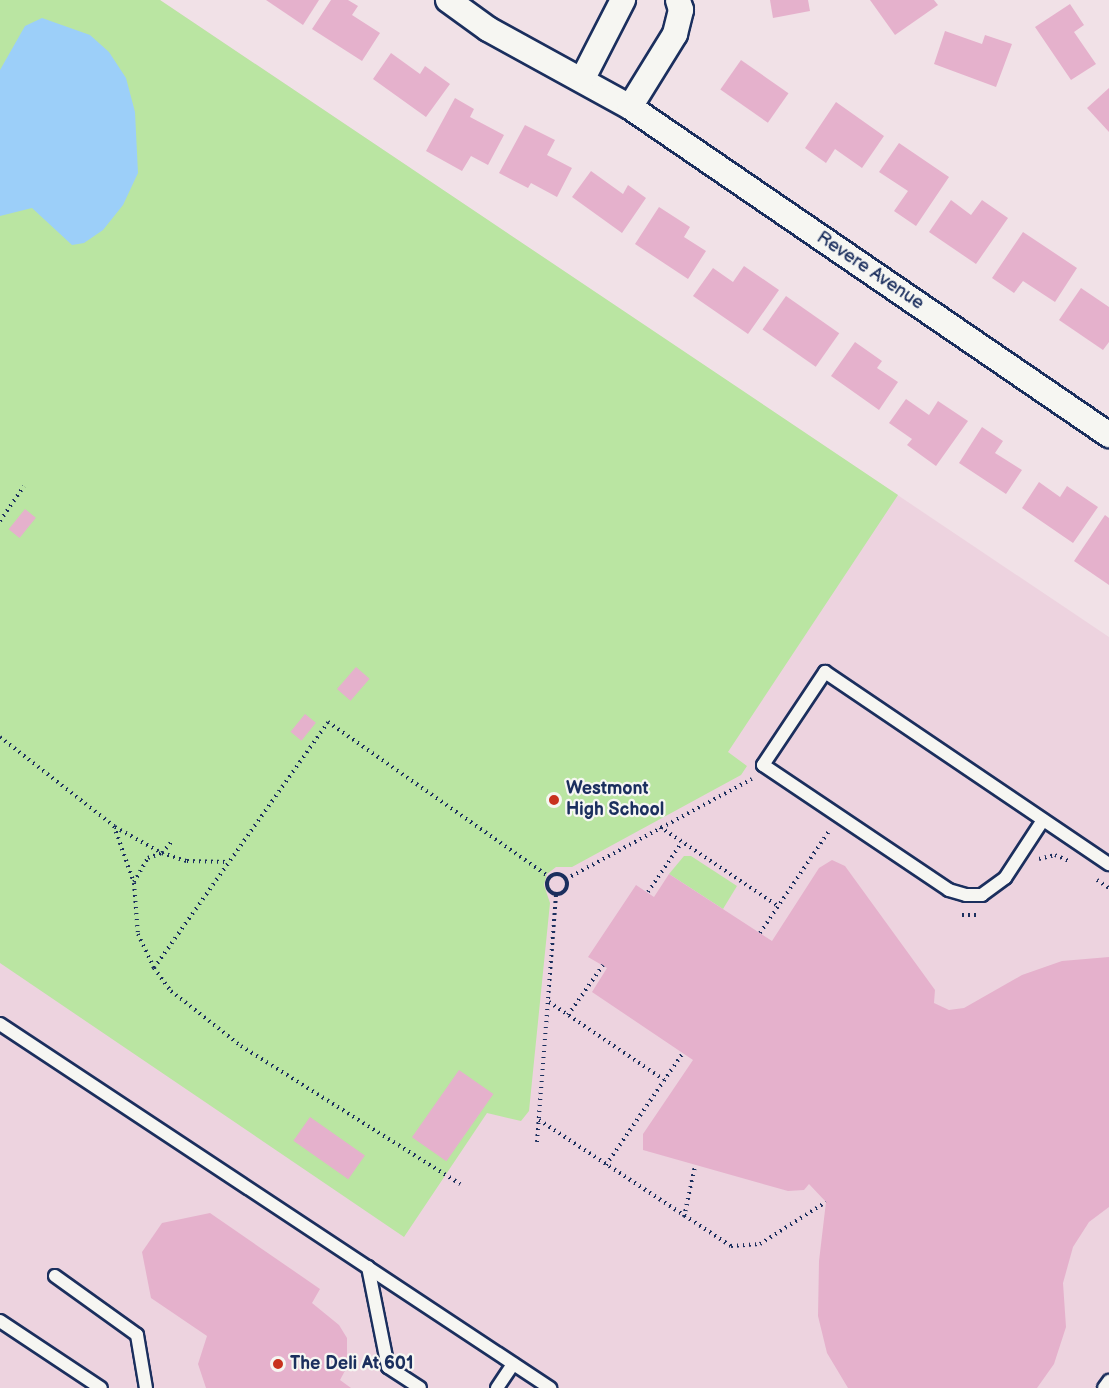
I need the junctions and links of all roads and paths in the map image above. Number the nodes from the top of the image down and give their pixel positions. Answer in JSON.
{"nodes":[{"id":1,"x":448,"y":0,"type":"edge"},
{"id":2,"x":623,"y":0,"type":"edge"},
{"id":3,"x":678,"y":0,"type":"edge"},
{"id":4,"x":583,"y":78,"type":"junction"},
{"id":5,"x":630,"y":107,"type":"junction"},
{"id":6,"x":1109,"y":435,"type":"edge"},
{"id":7,"x":24,"y":486,"type":"dead end"},
{"id":8,"x":0,"y":521,"type":"edge"},
{"id":9,"x":0,"y":737,"type":"edge"},
{"id":10,"x":761,"y":784,"type":"dead end"},
{"id":11,"x":1043,"y":820,"type":"junction"},
{"id":12,"x":820,"y":824,"type":"dead end"},
{"id":13,"x":114,"y":826,"type":"junction"},
{"id":14,"x":660,"y":827,"type":"junction"},
{"id":15,"x":830,"y":831,"type":"junction"},
{"id":16,"x":840,"y":837,"type":"dead end"},
{"id":17,"x":173,"y":840,"type":"dead end"},
{"id":18,"x":682,"y":842,"type":"junction"},
{"id":19,"x":162,"y":853,"type":"junction"},
{"id":20,"x":1035,"y":861,"type":"dead end"},
{"id":21,"x":229,"y":862,"type":"junction"},
{"id":22,"x":1109,"y":864,"type":"edge"},
{"id":23,"x":1075,"y":865,"type":"dead end"},
{"id":24,"x":1092,"y":877,"type":"dead end"},
{"id":25,"x":549,"y":878,"type":"junction"},
{"id":26,"x":566,"y":879,"type":"junction"},
{"id":27,"x":134,"y":883,"type":"junction"},
{"id":28,"x":1109,"y":888,"type":"edge"},
{"id":29,"x":648,"y":892,"type":"dead end"},
{"id":30,"x":556,"y":894,"type":"junction"},
{"id":31,"x":778,"y":906,"type":"junction"},
{"id":32,"x":953,"y":912,"type":"dead end"},
{"id":33,"x":986,"y":913,"type":"dead end"},
{"id":34,"x":760,"y":933,"type":"dead end"},
{"id":35,"x":603,"y":965,"type":"dead end"},
{"id":36,"x":154,"y":968,"type":"junction"},
{"id":37,"x":548,"y":1002,"type":"junction"},
{"id":38,"x":568,"y":1016,"type":"junction"},
{"id":39,"x":0,"y":1024,"type":"edge"},
{"id":40,"x":683,"y":1053,"type":"dead end"},
{"id":41,"x":664,"y":1080,"type":"junction"},
{"id":42,"x":539,"y":1120,"type":"junction"},
{"id":43,"x":537,"y":1142,"type":"dead end"},
{"id":44,"x":606,"y":1165,"type":"junction"},
{"id":45,"x":695,"y":1166,"type":"dead end"},
{"id":46,"x":460,"y":1184,"type":"dead end"},
{"id":47,"x":826,"y":1202,"type":"dead end"},
{"id":48,"x":684,"y":1217,"type":"junction"},
{"id":49,"x":368,"y":1267,"type":"junction"},
{"id":50,"x":55,"y":1276,"type":"dead end"},
{"id":51,"x":0,"y":1321,"type":"edge"},
{"id":52,"x":513,"y":1364,"type":"junction"},
{"id":53,"x":1109,"y":1381,"type":"edge"},
{"id":54,"x":101,"y":1388,"type":"edge"},
{"id":55,"x":146,"y":1388,"type":"edge"},
{"id":56,"x":420,"y":1388,"type":"edge"},
{"id":57,"x":496,"y":1388,"type":"edge"},
{"id":58,"x":550,"y":1388,"type":"edge"},
{"id":59,"x":1104,"y":1388,"type":"edge"}],
"edges":[{"from":1,"to":4,"type":"street","name":"Revere Avenue"},
{"from":2,"to":4,"type":"street"},
{"from":3,"to":5,"type":"street"},
{"from":4,"to":5,"type":"street","name":"Revere Avenue"},
{"from":5,"to":6,"type":"street","name":"Revere Avenue"},
{"from":7,"to":8,"type":"path"},
{"from":9,"to":13,"type":"path"},
{"from":10,"to":14,"type":"path"},
{"from":11,"to":11,"type":"lane"},
{"from":11,"to":22,"type":"lane"},
{"from":12,"to":15,"type":"path"},
{"from":13,"to":19,"type":"path"},
{"from":13,"to":27,"type":"path"},
{"from":14,"to":18,"type":"path"},
{"from":14,"to":26,"type":"path"},
{"from":15,"to":16,"type":"path"},
{"from":15,"to":31,"type":"path"},
{"from":17,"to":19,"type":"path"},
{"from":18,"to":29,"type":"path"},
{"from":18,"to":31,"type":"path"},
{"from":19,"to":21,"type":"path"},
{"from":19,"to":27,"type":"path"},
{"from":20,"to":23,"type":"path"},
{"from":21,"to":25,"type":"path"},
{"from":21,"to":36,"type":"path"},
{"from":24,"to":28,"type":"path"},
{"from":25,"to":26,"type":"path"},
{"from":25,"to":30,"type":"path"},
{"from":26,"to":30,"type":"path"},
{"from":27,"to":36,"type":"path"},
{"from":30,"to":37,"type":"path"},
{"from":31,"to":34,"type":"path"},
{"from":32,"to":33,"type":"path"},
{"from":35,"to":38,"type":"path"},
{"from":36,"to":46,"type":"path"},
{"from":37,"to":38,"type":"path"},
{"from":37,"to":42,"type":"path"},
{"from":38,"to":41,"type":"path"},
{"from":39,"to":49,"type":"lane"},
{"from":40,"to":41,"type":"path"},
{"from":41,"to":44,"type":"path"},
{"from":42,"to":43,"type":"path"},
{"from":42,"to":44,"type":"path"},
{"from":44,"to":48,"type":"path"},
{"from":45,"to":48,"type":"path"},
{"from":47,"to":48,"type":"path"},
{"from":49,"to":52,"type":"lane"},
{"from":49,"to":56,"type":"lane"},
{"from":50,"to":55,"type":"lane"},
{"from":51,"to":54,"type":"lane"},
{"from":52,"to":57,"type":"lane"},
{"from":52,"to":58,"type":"lane"},
{"from":53,"to":59,"type":"lane"}]}
